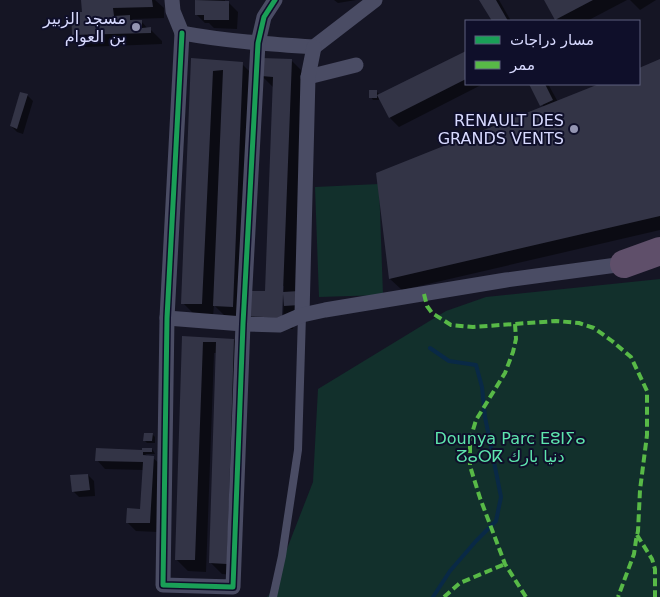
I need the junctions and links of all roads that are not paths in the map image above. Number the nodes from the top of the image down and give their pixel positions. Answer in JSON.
{"nodes":[{"id":1,"x":172,"y":0,"type":"edge"},
{"id":2,"x":275,"y":0,"type":"edge"},
{"id":3,"x":375,"y":0,"type":"edge"},
{"id":4,"x":182,"y":33,"type":"junction"},
{"id":5,"x":258,"y":44,"type":"junction"},
{"id":6,"x":314,"y":47,"type":"junction"},
{"id":7,"x":356,"y":65,"type":"dead end"},
{"id":8,"x":308,"y":77,"type":"junction"},
{"id":9,"x":660,"y":251,"type":"edge"},
{"id":10,"x":624,"y":264,"type":"junction"},
{"id":11,"x":660,"y":269,"type":"edge"},
{"id":12,"x":302,"y":315,"type":"junction"},
{"id":13,"x":167,"y":318,"type":"junction"},
{"id":14,"x":243,"y":324,"type":"junction"},
{"id":15,"x":274,"y":597,"type":"edge"}],
"edges":[{"from":1,"to":4,"type":"street"},
{"from":2,"to":5,"type":"street"},
{"from":3,"to":6,"type":"street"},
{"from":4,"to":5,"type":"street"},
{"from":4,"to":13,"type":"street"},
{"from":5,"to":6,"type":"street"},
{"from":5,"to":14,"type":"street"},
{"from":6,"to":8,"type":"street"},
{"from":7,"to":8,"type":"street"},
{"from":8,"to":12,"type":"street"},
{"from":9,"to":10,"type":"highway"},
{"from":10,"to":11,"type":"highway"},
{"from":10,"to":12,"type":"street"},
{"from":12,"to":14,"type":"street"},
{"from":12,"to":15,"type":"lane"},
{"from":13,"to":14,"type":"street"},
{"from":13,"to":14,"type":"street"}]}
